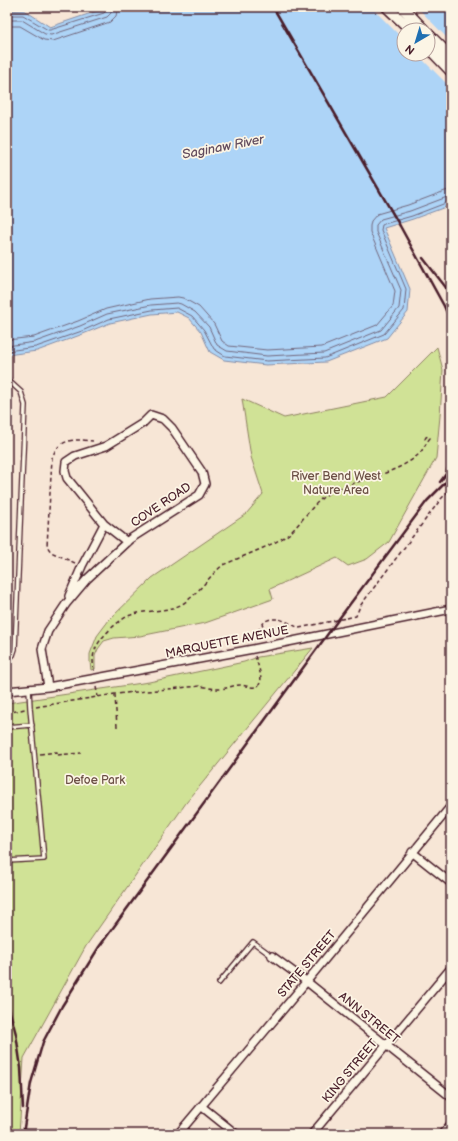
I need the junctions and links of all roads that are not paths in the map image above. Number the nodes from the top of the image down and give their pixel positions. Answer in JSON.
{"nodes":[{"id":1,"x":387,"y":7,"type":"edge"},
{"id":2,"x":402,"y":7,"type":"edge"},
{"id":3,"x":403,"y":22,"type":"edge"},
{"id":4,"x":416,"y":22,"type":"edge"},
{"id":5,"x":436,"y":42,"type":"edge"},
{"id":6,"x":436,"y":56,"type":"edge"},
{"id":7,"x":451,"y":57,"type":"edge"},
{"id":8,"x":451,"y":71,"type":"edge"},
{"id":9,"x":7,"y":381,"type":"edge"},
{"id":10,"x":104,"y":524,"type":"junction"},
{"id":11,"x":127,"y":542,"type":"junction"},
{"id":12,"x":66,"y":604,"type":"junction"},
{"id":13,"x":451,"y":609,"type":"edge"},
{"id":14,"x":7,"y":661,"type":"edge"},
{"id":15,"x":48,"y":687,"type":"junction"},
{"id":16,"x":29,"y":689,"type":"junction"},
{"id":17,"x":7,"y":691,"type":"edge"},
{"id":18,"x":32,"y":725,"type":"junction"},
{"id":19,"x":7,"y":727,"type":"edge"},
{"id":20,"x":451,"y":806,"type":"edge"},
{"id":21,"x":412,"y":852,"type":"junction"},
{"id":22,"x":7,"y":860,"type":"edge"},
{"id":23,"x":451,"y":883,"type":"edge"},
{"id":24,"x":272,"y":956,"type":"joint"},
{"id":25,"x":451,"y":968,"type":"edge"},
{"id":26,"x":306,"y":981,"type":"junction"},
{"id":27,"x":219,"y":983,"type":"dead end"},
{"id":28,"x":386,"y":1046,"type":"junction"},
{"id":29,"x":451,"y":1097,"type":"edge"},
{"id":30,"x":201,"y":1106,"type":"junction"},
{"id":31,"x":451,"y":1124,"type":"edge"},
{"id":32,"x":178,"y":1134,"type":"edge"},
{"id":33,"x":236,"y":1134,"type":"edge"},
{"id":34,"x":312,"y":1134,"type":"edge"},
{"id":35,"x":442,"y":1134,"type":"edge"}],
"edges":[{"from":1,"to":3,"type":"main road"},
{"from":2,"to":4,"type":"main road"},
{"from":5,"to":7,"type":"main road"},
{"from":6,"to":8,"type":"main road"},
{"from":9,"to":14,"type":"lane"},
{"from":10,"to":11,"type":"street","name":"COVE ROAD"},
{"from":10,"to":11,"type":"street","name":"COVE ROAD"},
{"from":10,"to":12,"type":"street","name":"COVE ROAD"},
{"from":11,"to":12,"type":"street","name":"COVE ROAD"},
{"from":12,"to":15,"type":"street","name":"COVE ROAD"},
{"from":13,"to":15,"type":"street","name":"MARQUETTE AVENUE"},
{"from":15,"to":16,"type":"street","name":"MARQUETTE AVENUE"},
{"from":16,"to":17,"type":"street","name":"MARQUETTE AVENUE"},
{"from":16,"to":18,"type":"lane"},
{"from":18,"to":19,"type":"lane"},
{"from":18,"to":22,"type":"lane"},
{"from":20,"to":21,"type":"street","name":"STATE STREET"},
{"from":21,"to":23,"type":"street"},
{"from":21,"to":26,"type":"street","name":"STATE STREET"},
{"from":24,"to":26,"type":"street","name":"ANN STREET"},
{"from":24,"to":27,"type":"lane"},
{"from":25,"to":28,"type":"street","name":"KING STREET"},
{"from":26,"to":28,"type":"street","name":"ANN STREET"},
{"from":26,"to":30,"type":"street","name":"STATE STREET"},
{"from":28,"to":29,"type":"street","name":"ANN STREET"},
{"from":28,"to":34,"type":"street","name":"KING STREET"},
{"from":30,"to":32,"type":"street","name":"STATE STREET"},
{"from":30,"to":33,"type":"street"},
{"from":31,"to":35,"type":"street"}]}
